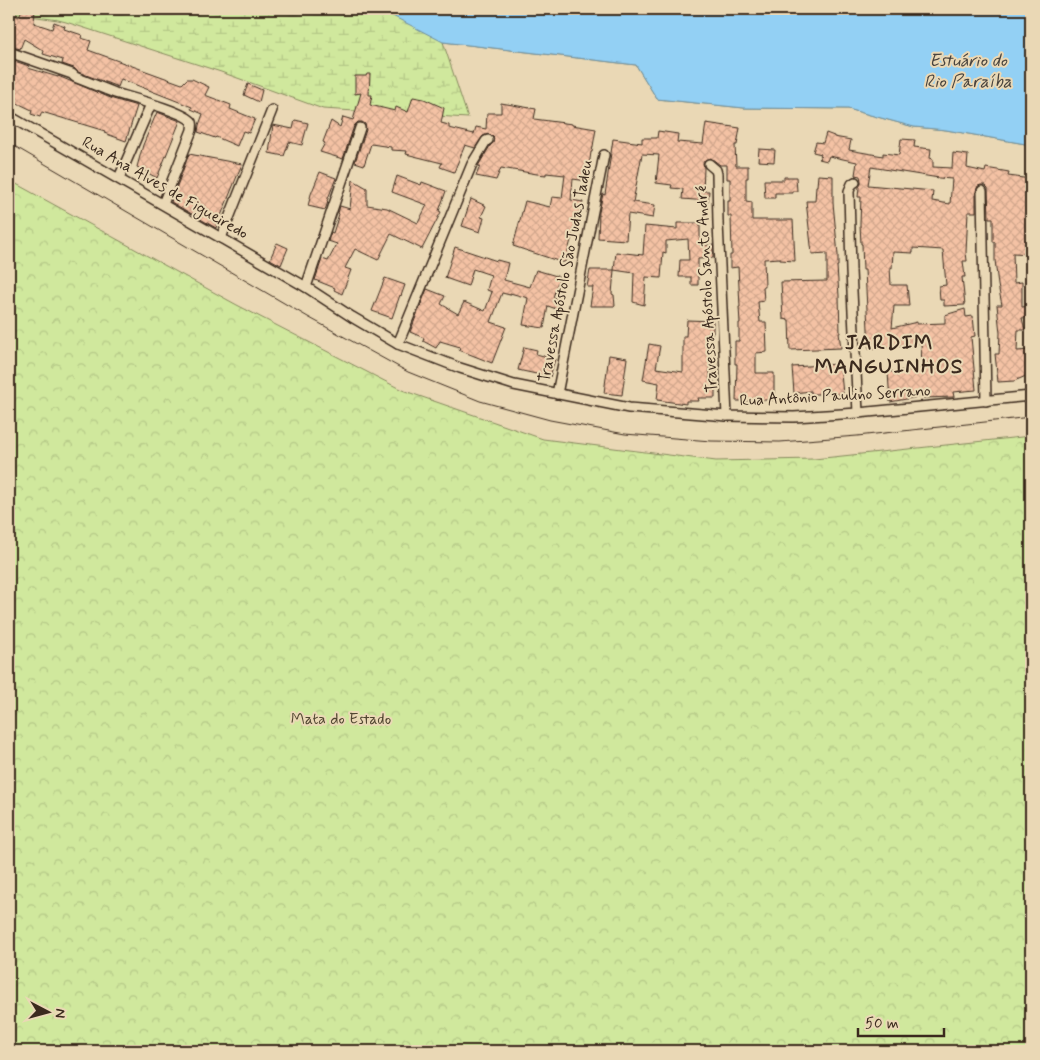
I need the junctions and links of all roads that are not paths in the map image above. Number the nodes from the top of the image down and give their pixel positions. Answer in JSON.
{"nodes":[{"id":1,"x":9,"y":52,"type":"edge"},
{"id":2,"x":151,"y":104,"type":"junction"},
{"id":3,"x":272,"y":110,"type":"dead end"},
{"id":4,"x":9,"y":116,"type":"edge"},
{"id":5,"x":360,"y":128,"type":"dead end"},
{"id":6,"x":488,"y":140,"type":"dead end"},
{"id":7,"x":604,"y":155,"type":"dead end"},
{"id":8,"x":709,"y":164,"type":"dead end"},
{"id":9,"x":119,"y":178,"type":"junction"},
{"id":10,"x":855,"y":182,"type":"dead end"},
{"id":11,"x":982,"y":191,"type":"dead end"},
{"id":12,"x":163,"y":204,"type":"junction"},
{"id":13,"x":222,"y":238,"type":"junction"},
{"id":14,"x":306,"y":287,"type":"junction"},
{"id":15,"x":398,"y":344,"type":"junction"},
{"id":16,"x":557,"y":394,"type":"junction"},
{"id":17,"x":1031,"y":396,"type":"edge"},
{"id":18,"x":986,"y":401,"type":"junction"},
{"id":19,"x":858,"y":413,"type":"junction"},
{"id":20,"x":727,"y":416,"type":"junction"}],
"edges":[{"from":1,"to":2,"type":"street"},
{"from":2,"to":9,"type":"street"},
{"from":2,"to":12,"type":"street"},
{"from":3,"to":13,"type":"street"},
{"from":4,"to":9,"type":"street","name":"Rua Ana Alves de Figueiredo"},
{"from":5,"to":14,"type":"street"},
{"from":6,"to":15,"type":"street"},
{"from":7,"to":16,"type":"street","name":"Travessa Apóstolo São Judas Tadeu"},
{"from":8,"to":20,"type":"street","name":"Travessa Apóstolo Santo André"},
{"from":9,"to":12,"type":"street","name":"Rua Ana Alves de Figueiredo"},
{"from":10,"to":19,"type":"street"},
{"from":11,"to":18,"type":"street"},
{"from":12,"to":13,"type":"street","name":"Rua Ana Alves de Figueiredo"},
{"from":13,"to":14,"type":"street","name":"Rua Ana Alves de Figueiredo"},
{"from":14,"to":15,"type":"street","name":"Rua Antônio Paulino Serrano"},
{"from":15,"to":16,"type":"street","name":"Rua Antônio Paulino Serrano"},
{"from":16,"to":20,"type":"street","name":"Rua Antônio Paulino Serrano"},
{"from":17,"to":18,"type":"street","name":"Rua Antônio Paulino Serrano"},
{"from":18,"to":19,"type":"street","name":"Rua Antônio Paulino Serrano"},
{"from":19,"to":20,"type":"street","name":"Rua Antônio Paulino Serrano"}]}
